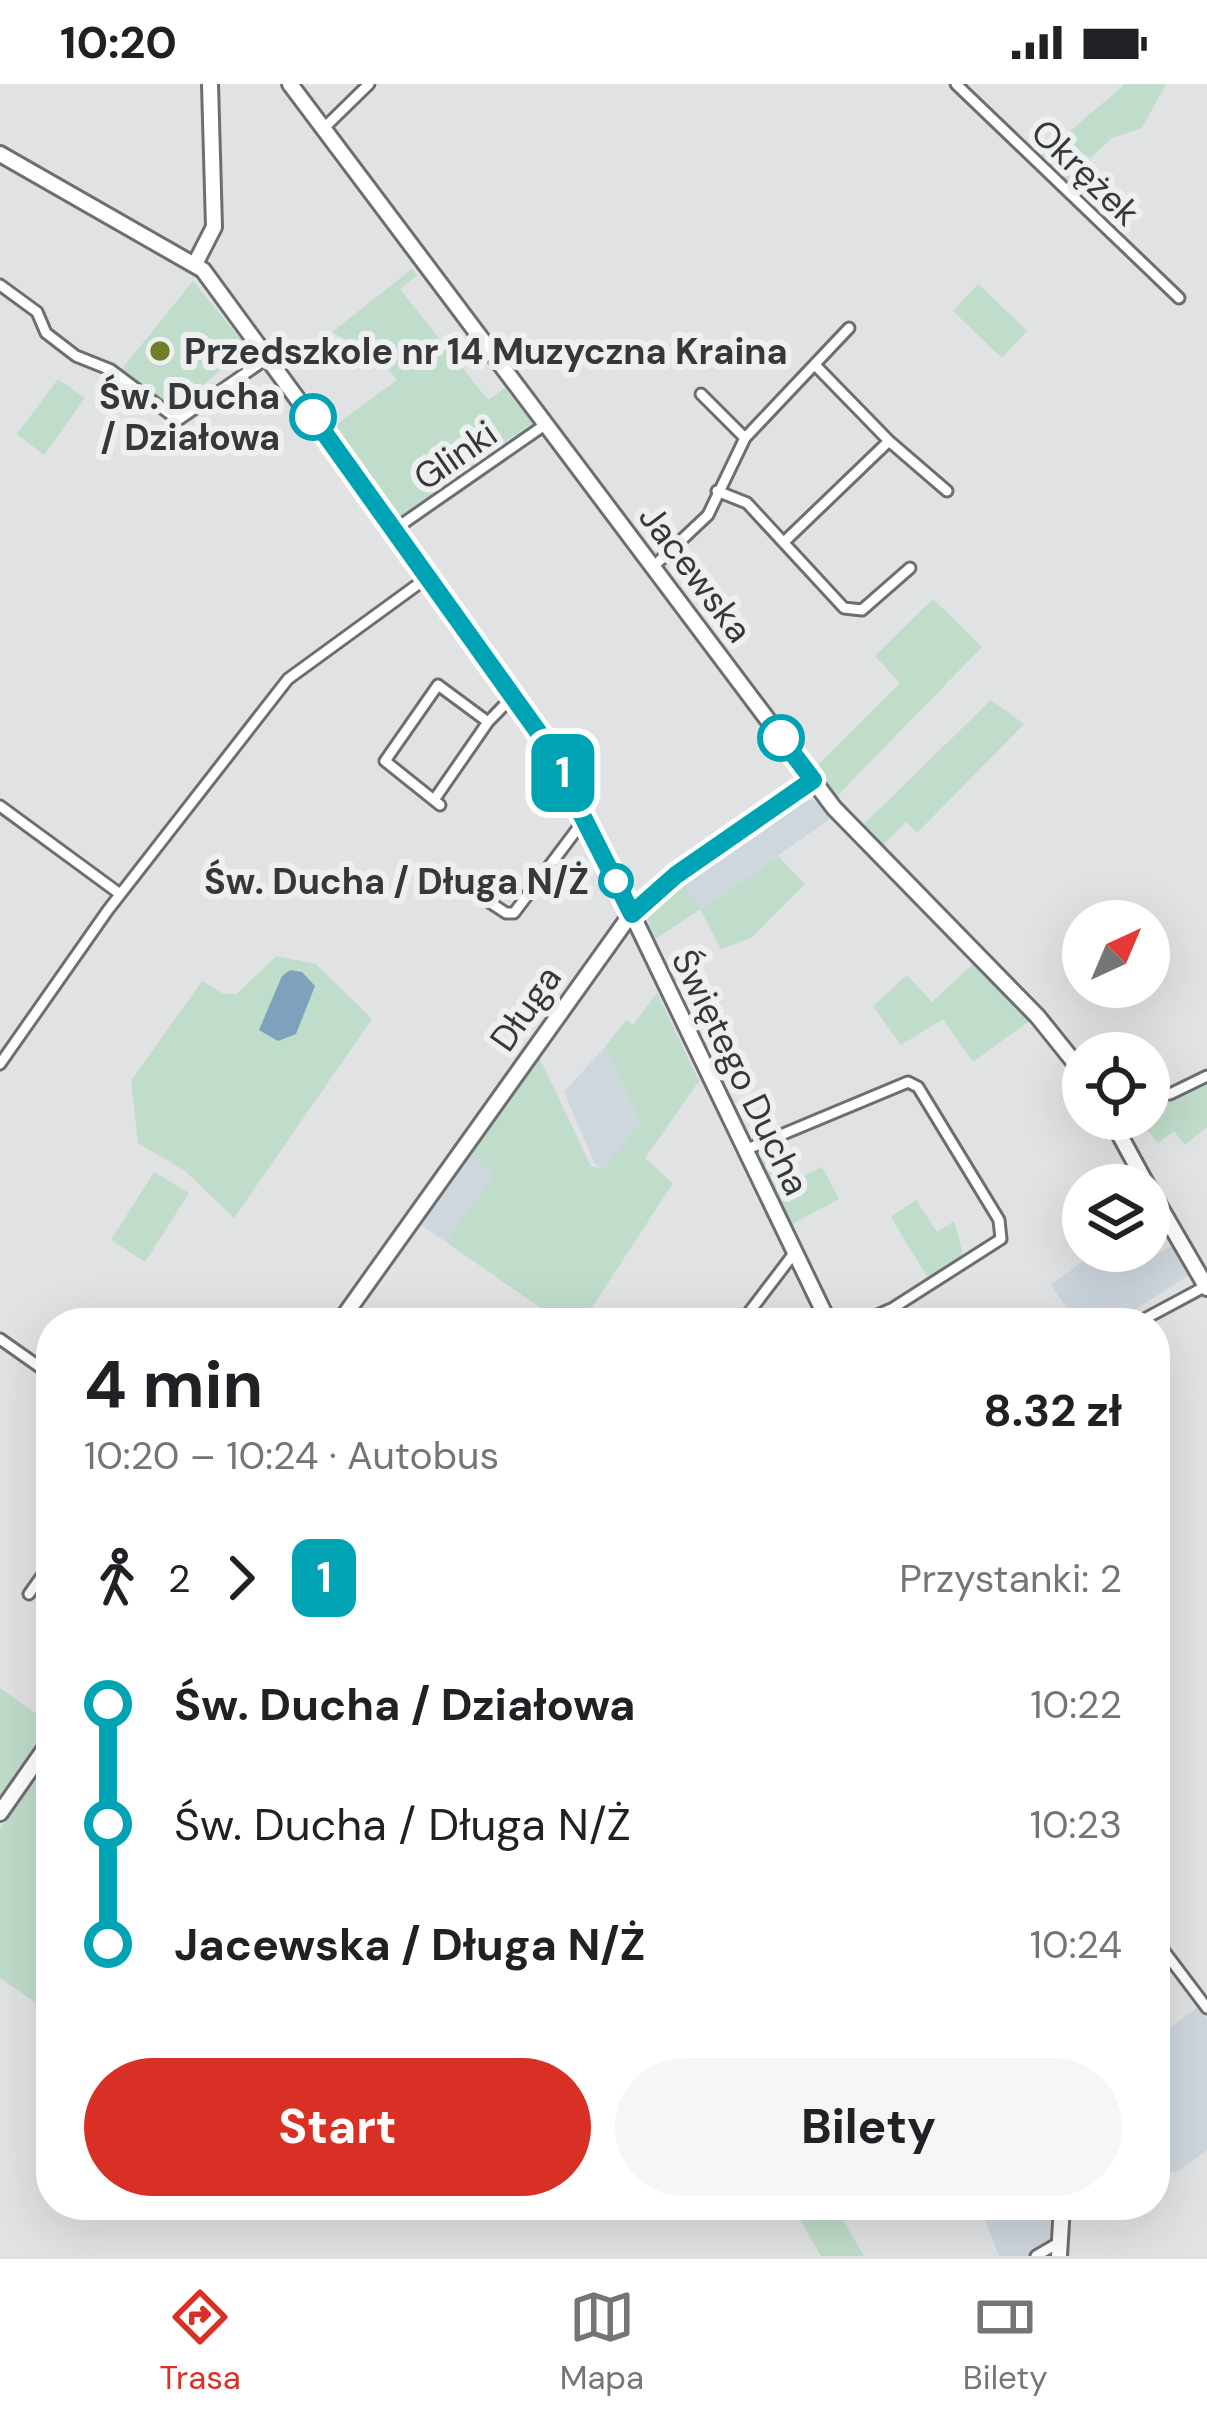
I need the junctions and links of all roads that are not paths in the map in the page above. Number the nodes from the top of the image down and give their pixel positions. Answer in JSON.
{"nodes":[{"id":1,"x":210,"y":84,"type":"edge"},
{"id":2,"x":290,"y":84,"type":"edge"},
{"id":3,"x":369,"y":84,"type":"edge"},
{"id":4,"x":956,"y":84,"type":"edge"},
{"id":5,"x":322,"y":130,"type":"junction"},
{"id":6,"x":0,"y":154,"type":"edge"},
{"id":7,"x":195,"y":264,"type":"junction"},
{"id":8,"x":0,"y":284,"type":"edge"},
{"id":9,"x":1179,"y":298,"type":"dead end"},
{"id":10,"x":849,"y":328,"type":"dead end"},
{"id":11,"x":269,"y":356,"type":"junction"},
{"id":12,"x":815,"y":365,"type":"junction"},
{"id":13,"x":701,"y":394,"type":"dead end"},
{"id":14,"x":546,"y":424,"type":"junction"},
{"id":15,"x":745,"y":438,"type":"junction"},
{"id":16,"x":889,"y":441,"type":"junction"},
{"id":17,"x":717,"y":490,"type":"junction"},
{"id":18,"x":947,"y":491,"type":"dead end"},
{"id":19,"x":395,"y":529,"type":"junction"},
{"id":20,"x":784,"y":542,"type":"junction"},
{"id":21,"x":654,"y":566,"type":"junction"},
{"id":22,"x":910,"y":568,"type":"dead end"},
{"id":23,"x":428,"y":576,"type":"junction"},
{"id":24,"x":514,"y":695,"type":"junction"},
{"id":25,"x":488,"y":722,"type":"junction"},
{"id":26,"x":813,"y":780,"type":"junction"},
{"id":27,"x":0,"y":806,"type":"edge"},
{"id":28,"x":588,"y":823,"type":"junction"},
{"id":29,"x":471,"y":890,"type":"dead end"},
{"id":30,"x":120,"y":894,"type":"junction"},
{"id":31,"x":632,"y":914,"type":"junction"},
{"id":32,"x":4,"y":1047,"type":"edge"},
{"id":33,"x":1062,"y":1047,"type":"edge"},
{"id":34,"x":0,"y":1064,"type":"edge"},
{"id":35,"x":1207,"y":1076,"type":"edge"},
{"id":36,"x":1170,"y":1094,"type":"edge"},
{"id":37,"x":746,"y":1150,"type":"junction"},
{"id":38,"x":1170,"y":1225,"type":"edge"},
{"id":39,"x":795,"y":1252,"type":"junction"},
{"id":40,"x":1206,"y":1287,"type":"edge"},
{"id":41,"x":351,"y":1308,"type":"edge"},
{"id":42,"x":752,"y":1308,"type":"edge"},
{"id":43,"x":822,"y":1308,"type":"edge"},
{"id":44,"x":886,"y":1308,"type":"edge"},
{"id":45,"x":1166,"y":1308,"type":"edge"},
{"id":46,"x":0,"y":1340,"type":"edge"},
{"id":47,"x":36,"y":1365,"type":"edge"},
{"id":48,"x":36,"y":1584,"type":"edge"},
{"id":49,"x":29,"y":1594,"type":"dead end"},
{"id":50,"x":36,"y":1761,"type":"edge"},
{"id":51,"x":0,"y":1813,"type":"edge"},
{"id":52,"x":1170,"y":1959,"type":"edge"},
{"id":53,"x":1207,"y":2008,"type":"edge"},
{"id":54,"x":1060,"y":2249,"type":"edge"},
{"id":55,"x":1036,"y":2256,"type":"edge"}],
"edges":[{"from":1,"to":7,"type":"street"},
{"from":2,"to":5,"type":"street","name":"Jacewska"},
{"from":3,"to":5,"type":"street"},
{"from":4,"to":9,"type":"street","name":"Okrężek"},
{"from":5,"to":14,"type":"street","name":"Jacewska"},
{"from":6,"to":7,"type":"street","name":"Świętego Ducha"},
{"from":7,"to":11,"type":"street","name":"Świętego Ducha"},
{"from":8,"to":11,"type":"street"},
{"from":10,"to":12,"type":"street"},
{"from":11,"to":19,"type":"street","name":"Świętego Ducha"},
{"from":12,"to":15,"type":"street"},
{"from":12,"to":16,"type":"street"},
{"from":13,"to":15,"type":"street"},
{"from":14,"to":19,"type":"street","name":"Glinki"},
{"from":14,"to":21,"type":"street","name":"Jacewska"},
{"from":15,"to":17,"type":"street"},
{"from":16,"to":18,"type":"street"},
{"from":16,"to":20,"type":"street"},
{"from":17,"to":20,"type":"street"},
{"from":17,"to":21,"type":"street"},
{"from":19,"to":23,"type":"street","name":"Świętego Ducha"},
{"from":20,"to":22,"type":"street"},
{"from":21,"to":26,"type":"street","name":"Jacewska"},
{"from":23,"to":24,"type":"street","name":"Świętego Ducha"},
{"from":23,"to":30,"type":"street"},
{"from":24,"to":25,"type":"street"},
{"from":24,"to":28,"type":"street","name":"Świętego Ducha"},
{"from":25,"to":25,"type":"street"},
{"from":26,"to":31,"type":"street","name":"Długa"},
{"from":26,"to":33,"type":"street","name":"Jacewska"},
{"from":27,"to":30,"type":"street"},
{"from":28,"to":29,"type":"street"},
{"from":28,"to":31,"type":"street","name":"Świętego Ducha"},
{"from":30,"to":32,"type":"street"},
{"from":31,"to":37,"type":"street","name":"Świętego Ducha"},
{"from":31,"to":41,"type":"street","name":"Długa"},
{"from":32,"to":34,"type":"street"},
{"from":35,"to":36,"type":"street"},
{"from":37,"to":39,"type":"street","name":"Świętego Ducha"},
{"from":37,"to":44,"type":"street"},
{"from":38,"to":40,"type":"street"},
{"from":39,"to":42,"type":"street"},
{"from":39,"to":43,"type":"street","name":"Świętego Ducha"},
{"from":40,"to":45,"type":"street"},
{"from":46,"to":47,"type":"street"},
{"from":48,"to":49,"type":"street"},
{"from":50,"to":51,"type":"street"},
{"from":52,"to":53,"type":"street"},
{"from":54,"to":55,"type":"street"}]}
